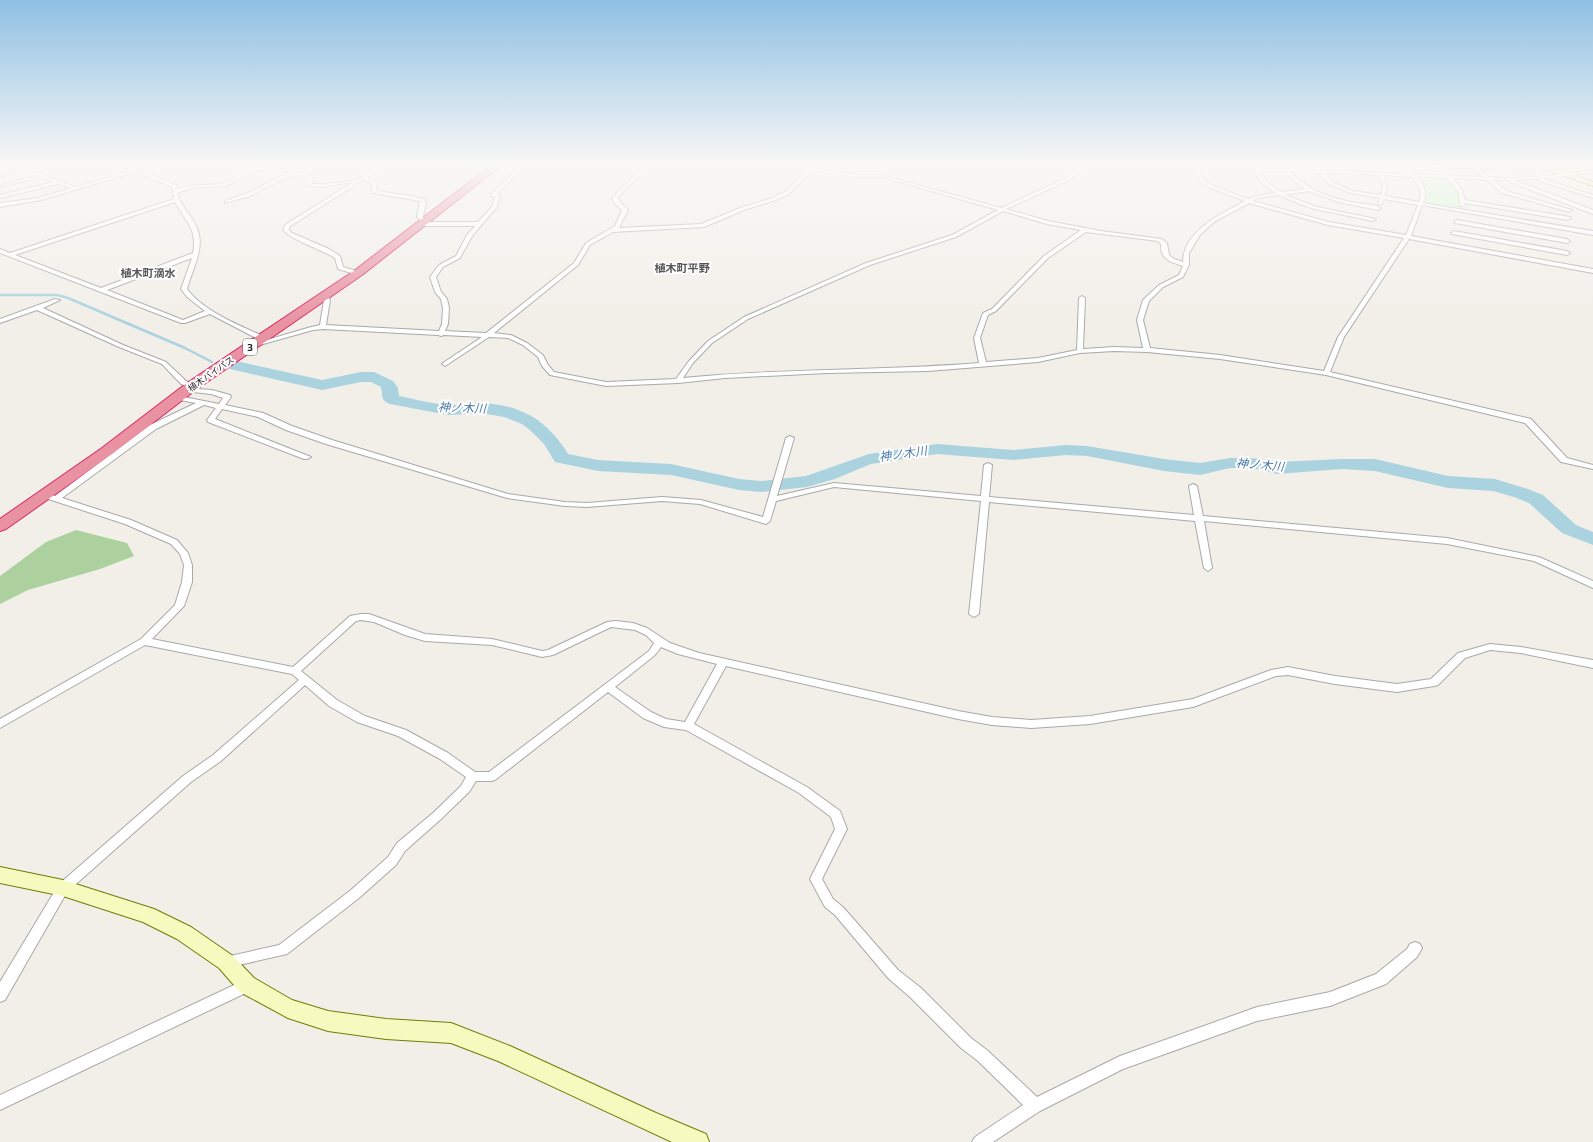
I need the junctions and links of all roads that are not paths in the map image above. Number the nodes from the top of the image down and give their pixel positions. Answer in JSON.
{"nodes":[{"id":1,"x":123,"y":217,"type":"edge"},
{"id":2,"x":188,"y":217,"type":"edge"},
{"id":3,"x":301,"y":217,"type":"edge"},
{"id":4,"x":420,"y":217,"type":"edge"},
{"id":5,"x":432,"y":217,"type":"edge"},
{"id":6,"x":484,"y":217,"type":"edge"},
{"id":7,"x":622,"y":217,"type":"edge"},
{"id":8,"x":722,"y":217,"type":"edge"},
{"id":9,"x":987,"y":217,"type":"edge"},
{"id":10,"x":1030,"y":217,"type":"edge"},
{"id":11,"x":1219,"y":217,"type":"edge"},
{"id":12,"x":1307,"y":217,"type":"edge"},
{"id":13,"x":1364,"y":217,"type":"edge"},
{"id":14,"x":1415,"y":217,"type":"edge"},
{"id":15,"x":1459,"y":217,"type":"edge"},
{"id":16,"x":1498,"y":217,"type":"edge"},
{"id":17,"x":1564,"y":217,"type":"edge"},
{"id":18,"x":1568,"y":218,"type":"joint"},
{"id":19,"x":1373,"y":219,"type":"joint"},
{"id":20,"x":426,"y":222,"type":"junction"},
{"id":21,"x":1458,"y":222,"type":"junction"},
{"id":22,"x":478,"y":224,"type":"junction"},
{"id":23,"x":1568,"y":229,"type":"junction"},
{"id":24,"x":613,"y":230,"type":"junction"},
{"id":25,"x":1085,"y":230,"type":"junction"},
{"id":26,"x":1368,"y":230,"type":"junction"},
{"id":27,"x":1454,"y":233,"type":"junction"},
{"id":28,"x":1593,"y":233,"type":"edge"},
{"id":29,"x":1408,"y":237,"type":"junction"},
{"id":30,"x":1567,"y":241,"type":"junction"},
{"id":31,"x":1451,"y":245,"type":"junction"},
{"id":32,"x":0,"y":251,"type":"edge"},
{"id":33,"x":1566,"y":253,"type":"junction"},
{"id":34,"x":9,"y":254,"type":"junction"},
{"id":35,"x":196,"y":254,"type":"junction"},
{"id":36,"x":1186,"y":266,"type":"junction"},
{"id":37,"x":1566,"y":266,"type":"junction"},
{"id":38,"x":1593,"y":271,"type":"edge"},
{"id":39,"x":358,"y":273,"type":"junction"},
{"id":40,"x":102,"y":290,"type":"junction"},
{"id":41,"x":325,"y":296,"type":"junction"},
{"id":42,"x":1082,"y":298,"type":"dead end"},
{"id":43,"x":57,"y":300,"type":"dead end"},
{"id":44,"x":37,"y":308,"type":"junction"},
{"id":45,"x":211,"y":311,"type":"junction"},
{"id":46,"x":0,"y":321,"type":"edge"},
{"id":47,"x":324,"y":327,"type":"junction"},
{"id":48,"x":441,"y":334,"type":"junction"},
{"id":49,"x":488,"y":334,"type":"junction"},
{"id":50,"x":259,"y":341,"type":"junction"},
{"id":51,"x":1147,"y":350,"type":"junction"},
{"id":52,"x":1080,"y":351,"type":"junction"},
{"id":53,"x":445,"y":364,"type":"dead end"},
{"id":54,"x":983,"y":364,"type":"junction"},
{"id":55,"x":1326,"y":373,"type":"junction"},
{"id":56,"x":678,"y":382,"type":"junction"},
{"id":57,"x":192,"y":386,"type":"junction"},
{"id":58,"x":177,"y":397,"type":"junction"},
{"id":59,"x":202,"y":403,"type":"junction"},
{"id":60,"x":220,"y":407,"type":"junction"},
{"id":61,"x":790,"y":438,"type":"dead end"},
{"id":62,"x":307,"y":456,"type":"dead end"},
{"id":63,"x":988,"y":465,"type":"dead end"},
{"id":64,"x":1593,"y":467,"type":"edge"},
{"id":65,"x":1193,"y":486,"type":"dead end"},
{"id":66,"x":51,"y":496,"type":"junction"},
{"id":67,"x":984,"y":498,"type":"junction"},
{"id":68,"x":773,"y":499,"type":"junction"},
{"id":69,"x":1200,"y":518,"type":"junction"},
{"id":70,"x":0,"y":526,"type":"edge"},
{"id":71,"x":1208,"y":568,"type":"dead end"},
{"id":72,"x":1593,"y":585,"type":"edge"},
{"id":73,"x":974,"y":614,"type":"dead end"},
{"id":74,"x":144,"y":641,"type":"junction"},
{"id":75,"x":660,"y":642,"type":"junction"},
{"id":76,"x":1591,"y":660,"type":"edge"},
{"id":77,"x":723,"y":662,"type":"junction"},
{"id":78,"x":295,"y":671,"type":"junction"},
{"id":79,"x":305,"y":680,"type":"junction"},
{"id":80,"x":608,"y":687,"type":"junction"},
{"id":81,"x":0,"y":724,"type":"edge"},
{"id":82,"x":688,"y":726,"type":"junction"},
{"id":83,"x":473,"y":776,"type":"junction"},
{"id":84,"x":0,"y":875,"type":"edge"},
{"id":85,"x":63,"y":888,"type":"junction"},
{"id":86,"x":1415,"y":948,"type":"dead end"},
{"id":87,"x":226,"y":962,"type":"junction"},
{"id":88,"x":247,"y":985,"type":"junction"},
{"id":89,"x":0,"y":995,"type":"edge"},
{"id":90,"x":0,"y":1103,"type":"edge"},
{"id":91,"x":1035,"y":1106,"type":"junction"},
{"id":92,"x":698,"y":1142,"type":"edge"},
{"id":93,"x":980,"y":1142,"type":"edge"}],
"edges":[{"from":1,"to":34,"type":"street"},
{"from":2,"to":35,"type":"street"},
{"from":3,"to":39,"type":"street"},
{"from":4,"to":20,"type":"street"},
{"from":5,"to":20,"type":"highway","name":"植木バイパス","number":"3"},
{"from":6,"to":22,"type":"street"},
{"from":7,"to":24,"type":"street"},
{"from":8,"to":24,"type":"street"},
{"from":9,"to":56,"type":"street"},
{"from":10,"to":25,"type":"street"},
{"from":11,"to":36,"type":"street"},
{"from":12,"to":26,"type":"street"},
{"from":13,"to":19,"type":"street"},
{"from":14,"to":29,"type":"street"},
{"from":15,"to":21,"type":"street"},
{"from":16,"to":23,"type":"street"},
{"from":17,"to":18,"type":"street"},
{"from":18,"to":23,"type":"street"},
{"from":19,"to":26,"type":"street"},
{"from":20,"to":22,"type":"street"},
{"from":20,"to":39,"type":"highway","name":"植木バイパス","number":"3"},
{"from":21,"to":27,"type":"street"},
{"from":21,"to":30,"type":"street"},
{"from":22,"to":48,"type":"street"},
{"from":23,"to":28,"type":"street"},
{"from":23,"to":30,"type":"street"},
{"from":24,"to":49,"type":"street"},
{"from":25,"to":36,"type":"street"},
{"from":25,"to":54,"type":"street"},
{"from":26,"to":29,"type":"street"},
{"from":27,"to":31,"type":"street"},
{"from":27,"to":33,"type":"street"},
{"from":29,"to":31,"type":"street"},
{"from":29,"to":55,"type":"street"},
{"from":30,"to":33,"type":"street"},
{"from":31,"to":37,"type":"street"},
{"from":32,"to":34,"type":"street"},
{"from":33,"to":37,"type":"street"},
{"from":34,"to":40,"type":"street"},
{"from":35,"to":40,"type":"street"},
{"from":35,"to":45,"type":"street"},
{"from":36,"to":51,"type":"street"},
{"from":37,"to":38,"type":"street"},
{"from":39,"to":41,"type":"highway","name":"植木バイパス","number":"3"},
{"from":40,"to":45,"type":"street"},
{"from":41,"to":47,"type":"street"},
{"from":41,"to":50,"type":"highway","name":"植木バイパス","number":"3"},
{"from":42,"to":52,"type":"street"},
{"from":43,"to":44,"type":"street"},
{"from":44,"to":46,"type":"street"},
{"from":44,"to":57,"type":"street"},
{"from":45,"to":50,"type":"street"},
{"from":47,"to":48,"type":"street"},
{"from":47,"to":50,"type":"street"},
{"from":48,"to":49,"type":"street"},
{"from":49,"to":53,"type":"street"},
{"from":49,"to":56,"type":"street"},
{"from":50,"to":57,"type":"highway","name":"植木バイパス","number":"3"},
{"from":51,"to":52,"type":"street"},
{"from":51,"to":55,"type":"street"},
{"from":52,"to":54,"type":"street"},
{"from":54,"to":56,"type":"street"},
{"from":55,"to":64,"type":"street"},
{"from":57,"to":58,"type":"highway","name":"植木バイパス","number":"3"},
{"from":57,"to":60,"type":"street"},
{"from":58,"to":59,"type":"street"},
{"from":58,"to":66,"type":"highway","name":"植木バイパス","number":"3"},
{"from":59,"to":60,"type":"street"},
{"from":59,"to":66,"type":"street"},
{"from":60,"to":62,"type":"street"},
{"from":60,"to":68,"type":"street"},
{"from":61,"to":68,"type":"street"},
{"from":63,"to":67,"type":"street"},
{"from":65,"to":69,"type":"street"},
{"from":66,"to":70,"type":"highway","name":"植木バイパス","number":"3"},
{"from":66,"to":74,"type":"street"},
{"from":67,"to":68,"type":"street"},
{"from":67,"to":69,"type":"street"},
{"from":67,"to":73,"type":"street"},
{"from":69,"to":71,"type":"street"},
{"from":69,"to":72,"type":"street"},
{"from":74,"to":78,"type":"street"},
{"from":74,"to":81,"type":"street"},
{"from":75,"to":77,"type":"street"},
{"from":75,"to":78,"type":"street"},
{"from":75,"to":80,"type":"street"},
{"from":76,"to":77,"type":"street"},
{"from":77,"to":82,"type":"street"},
{"from":78,"to":79,"type":"street"},
{"from":79,"to":83,"type":"street"},
{"from":79,"to":85,"type":"street"},
{"from":80,"to":82,"type":"street"},
{"from":80,"to":83,"type":"street"},
{"from":82,"to":91,"type":"street"},
{"from":83,"to":87,"type":"street"},
{"from":84,"to":85,"type":"street"},
{"from":85,"to":87,"type":"street"},
{"from":85,"to":89,"type":"street"},
{"from":86,"to":91,"type":"street"},
{"from":87,"to":88,"type":"street"},
{"from":88,"to":90,"type":"street"},
{"from":88,"to":92,"type":"street"},
{"from":91,"to":93,"type":"street"}]}
